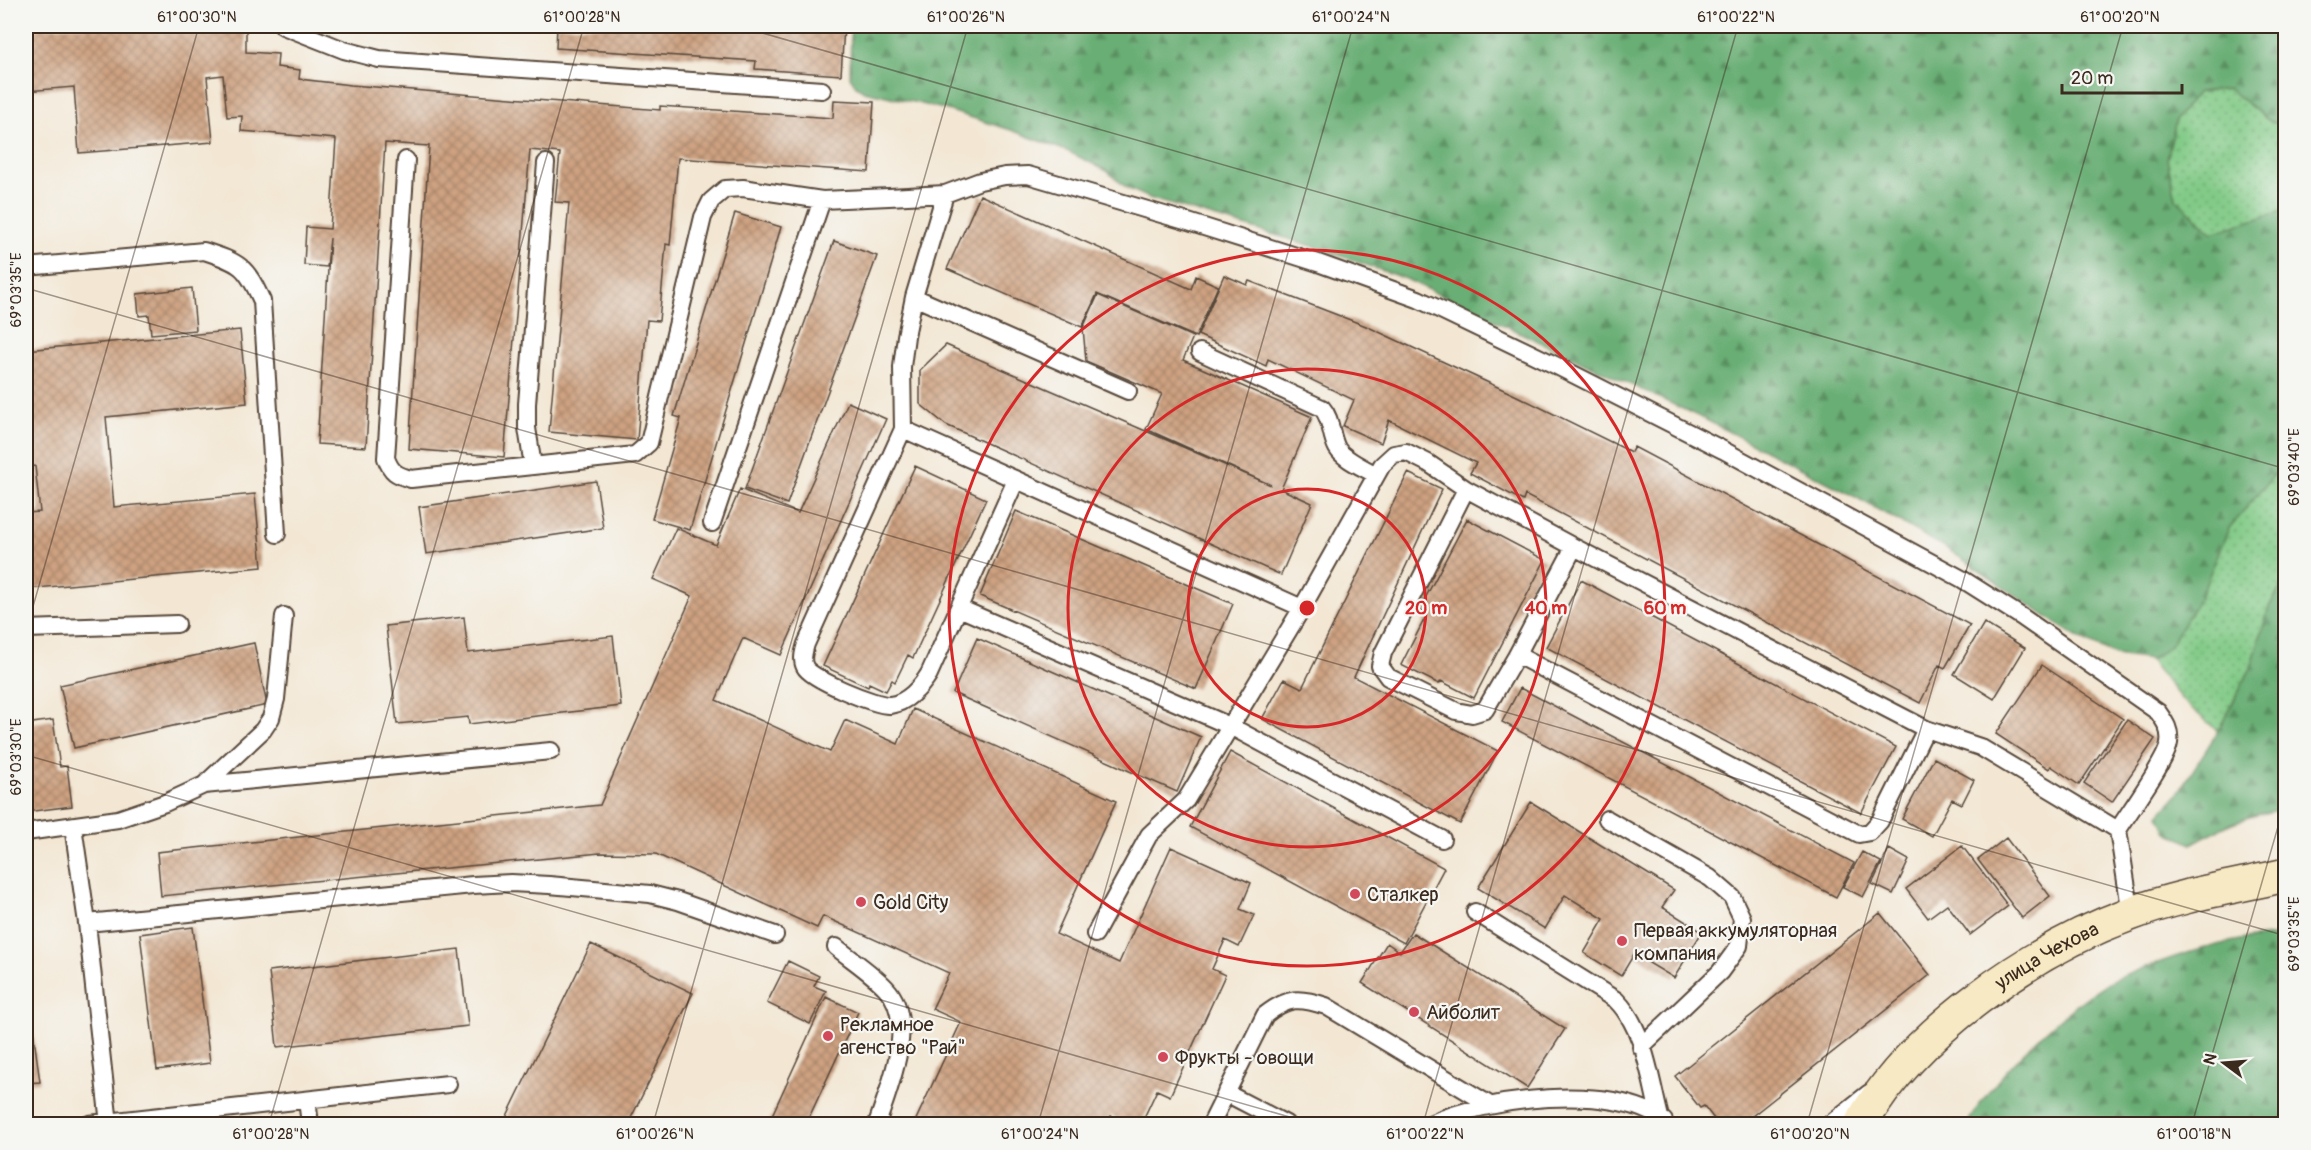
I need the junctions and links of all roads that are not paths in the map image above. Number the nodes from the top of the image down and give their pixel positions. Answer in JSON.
{"nodes":[{"id":1,"x":283,"y":26,"type":"edge"},
{"id":2,"x":822,"y":90,"type":"dead end"},
{"id":3,"x":406,"y":160,"type":"dead end"},
{"id":4,"x":546,"y":163,"type":"dead end"},
{"id":5,"x":945,"y":194,"type":"junction"},
{"id":6,"x":822,"y":200,"type":"junction"},
{"id":7,"x":26,"y":267,"type":"edge"},
{"id":8,"x":914,"y":297,"type":"junction"},
{"id":9,"x":1200,"y":352,"type":"dead end"},
{"id":10,"x":1128,"y":391,"type":"dead end"},
{"id":11,"x":903,"y":429,"type":"junction"},
{"id":12,"x":533,"y":466,"type":"junction"},
{"id":13,"x":1376,"y":475,"type":"junction"},
{"id":14,"x":1016,"y":480,"type":"junction"},
{"id":15,"x":1466,"y":489,"type":"junction"},
{"id":16,"x":712,"y":523,"type":"dead end"},
{"id":17,"x":277,"y":534,"type":"dead end"},
{"id":18,"x":1574,"y":547,"type":"junction"},
{"id":19,"x":959,"y":608,"type":"junction"},
{"id":20,"x":1302,"y":608,"type":"junction"},
{"id":21,"x":284,"y":616,"type":"dead end"},
{"id":22,"x":177,"y":624,"type":"dead end"},
{"id":23,"x":26,"y":630,"type":"edge"},
{"id":24,"x":1517,"y":655,"type":"junction"},
{"id":25,"x":1230,"y":726,"type":"junction"},
{"id":26,"x":1926,"y":729,"type":"junction"},
{"id":27,"x":551,"y":751,"type":"dead end"},
{"id":28,"x":204,"y":785,"type":"junction"},
{"id":29,"x":1607,"y":819,"type":"dead end"},
{"id":30,"x":73,"y":826,"type":"junction"},
{"id":31,"x":2118,"y":830,"type":"junction"},
{"id":32,"x":26,"y":832,"type":"edge"},
{"id":33,"x":1442,"y":839,"type":"dead end"},
{"id":34,"x":2286,"y":875,"type":"edge"},
{"id":35,"x":1475,"y":912,"type":"dead end"},
{"id":36,"x":2131,"y":914,"type":"junction"},
{"id":37,"x":87,"y":923,"type":"junction"},
{"id":38,"x":1095,"y":934,"type":"dead end"},
{"id":39,"x":775,"y":935,"type":"dead end"},
{"id":40,"x":836,"y":947,"type":"dead end"},
{"id":41,"x":1641,"y":1047,"type":"junction"},
{"id":42,"x":1901,"y":1067,"type":"junction"},
{"id":43,"x":448,"y":1084,"type":"dead end"},
{"id":44,"x":1226,"y":1093,"type":"junction"},
{"id":45,"x":307,"y":1100,"type":"junction"},
{"id":46,"x":1490,"y":1104,"type":"junction"},
{"id":47,"x":1664,"y":1121,"type":"edge"},
{"id":48,"x":109,"y":1123,"type":"edge"},
{"id":49,"x":88,"y":1125,"type":"edge"},
{"id":50,"x":310,"y":1125,"type":"edge"},
{"id":51,"x":877,"y":1125,"type":"edge"},
{"id":52,"x":1211,"y":1125,"type":"edge"},
{"id":53,"x":1286,"y":1125,"type":"edge"},
{"id":54,"x":1430,"y":1125,"type":"edge"},
{"id":55,"x":1830,"y":1125,"type":"edge"},
{"id":56,"x":1861,"y":1125,"type":"edge"}],
"edges":[{"from":1,"to":2,"type":"lane"},
{"from":3,"to":12,"type":"lane"},
{"from":4,"to":12,"type":"lane"},
{"from":5,"to":6,"type":"lane"},
{"from":5,"to":8,"type":"lane"},
{"from":5,"to":31,"type":"lane"},
{"from":6,"to":12,"type":"lane"},
{"from":6,"to":16,"type":"lane"},
{"from":7,"to":17,"type":"lane"},
{"from":8,"to":10,"type":"lane"},
{"from":8,"to":11,"type":"lane"},
{"from":9,"to":13,"type":"lane"},
{"from":11,"to":14,"type":"lane"},
{"from":11,"to":19,"type":"lane"},
{"from":13,"to":15,"type":"lane"},
{"from":13,"to":20,"type":"lane"},
{"from":14,"to":19,"type":"lane"},
{"from":14,"to":20,"type":"lane"},
{"from":15,"to":18,"type":"lane"},
{"from":15,"to":24,"type":"lane"},
{"from":18,"to":24,"type":"lane"},
{"from":18,"to":26,"type":"lane"},
{"from":19,"to":25,"type":"lane"},
{"from":20,"to":25,"type":"lane"},
{"from":21,"to":28,"type":"lane"},
{"from":22,"to":23,"type":"lane"},
{"from":24,"to":26,"type":"lane"},
{"from":25,"to":33,"type":"lane"},
{"from":25,"to":38,"type":"lane"},
{"from":26,"to":31,"type":"lane"},
{"from":27,"to":28,"type":"lane"},
{"from":28,"to":30,"type":"lane"},
{"from":29,"to":41,"type":"lane"},
{"from":30,"to":32,"type":"lane"},
{"from":30,"to":37,"type":"lane"},
{"from":31,"to":36,"type":"lane"},
{"from":34,"to":36,"type":"main road","name":"улица Чехова"},
{"from":35,"to":41,"type":"lane"},
{"from":36,"to":42,"type":"main road","name":"улица Чехова"},
{"from":37,"to":39,"type":"lane"},
{"from":37,"to":48,"type":"lane"},
{"from":40,"to":51,"type":"lane"},
{"from":41,"to":47,"type":"lane"},
{"from":42,"to":55,"type":"lane"},
{"from":42,"to":56,"type":"main road","name":"улица Чехова"},
{"from":43,"to":45,"type":"lane"},
{"from":44,"to":46,"type":"lane"},
{"from":44,"to":52,"type":"lane"},
{"from":44,"to":53,"type":"lane"},
{"from":45,"to":48,"type":"lane"},
{"from":45,"to":50,"type":"lane"},
{"from":46,"to":47,"type":"lane"},
{"from":46,"to":54,"type":"lane"},
{"from":48,"to":49,"type":"lane"}]}
